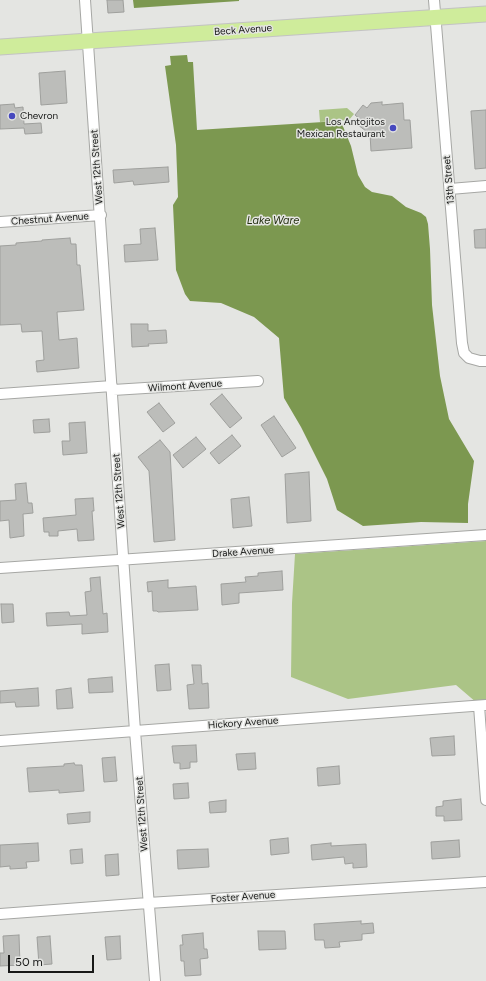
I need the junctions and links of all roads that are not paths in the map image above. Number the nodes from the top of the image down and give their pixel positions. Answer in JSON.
{"nodes":[{"id":1,"x":85,"y":0,"type":"edge"},
{"id":2,"x":434,"y":0,"type":"edge"},
{"id":3,"x":486,"y":14,"type":"edge"},
{"id":4,"x":435,"y":17,"type":"junction"},
{"id":5,"x":88,"y":41,"type":"junction"},
{"id":6,"x":0,"y":47,"type":"edge"},
{"id":7,"x":486,"y":186,"type":"edge"},
{"id":8,"x":450,"y":189,"type":"junction"},
{"id":9,"x":101,"y":215,"type":"junction"},
{"id":10,"x":0,"y":222,"type":"edge"},
{"id":11,"x":486,"y":361,"type":"edge"},
{"id":12,"x":258,"y":381,"type":"dead end"},
{"id":13,"x":112,"y":388,"type":"junction"},
{"id":14,"x":0,"y":394,"type":"edge"},
{"id":15,"x":486,"y":535,"type":"edge"},
{"id":16,"x":124,"y":560,"type":"junction"},
{"id":17,"x":0,"y":568,"type":"edge"},
{"id":18,"x":482,"y":705,"type":"edge"},
{"id":19,"x":135,"y":731,"type":"junction"},
{"id":20,"x":0,"y":741,"type":"edge"},
{"id":21,"x":486,"y":800,"type":"edge"},
{"id":22,"x":486,"y":882,"type":"edge"},
{"id":23,"x":148,"y":903,"type":"junction"},
{"id":24,"x":0,"y":914,"type":"edge"},
{"id":25,"x":154,"y":981,"type":"edge"}],
"edges":[{"from":1,"to":5,"type":"street","name":"West 12th Street"},
{"from":2,"to":4,"type":"street","name":"13th Street"},
{"from":3,"to":4,"type":"main road","name":"Beck Avenue"},
{"from":4,"to":5,"type":"main road","name":"Beck Avenue"},
{"from":4,"to":8,"type":"street","name":"13th Street"},
{"from":5,"to":6,"type":"main road","name":"Beck Avenue"},
{"from":5,"to":9,"type":"street","name":"West 12th Street"},
{"from":7,"to":8,"type":"street"},
{"from":8,"to":11,"type":"street","name":"13th Street"},
{"from":9,"to":10,"type":"street","name":"Chestnut Avenue"},
{"from":9,"to":13,"type":"street","name":"West 12th Street"},
{"from":12,"to":13,"type":"street","name":"Wilmont Avenue"},
{"from":13,"to":14,"type":"street","name":"Wilmont Avenue"},
{"from":13,"to":16,"type":"street","name":"West 12th Street"},
{"from":15,"to":16,"type":"street","name":"Drake Avenue"},
{"from":16,"to":17,"type":"street","name":"Drake Avenue"},
{"from":16,"to":19,"type":"street","name":"West 12th Street"},
{"from":18,"to":19,"type":"street","name":"Hickory Avenue"},
{"from":18,"to":21,"type":"street"},
{"from":19,"to":20,"type":"street","name":"Hickory Avenue"},
{"from":19,"to":23,"type":"street","name":"West 12th Street"},
{"from":22,"to":23,"type":"street","name":"Foster Avenue"},
{"from":23,"to":24,"type":"street","name":"Foster Avenue"},
{"from":23,"to":25,"type":"street","name":"West 12th Street"}]}
